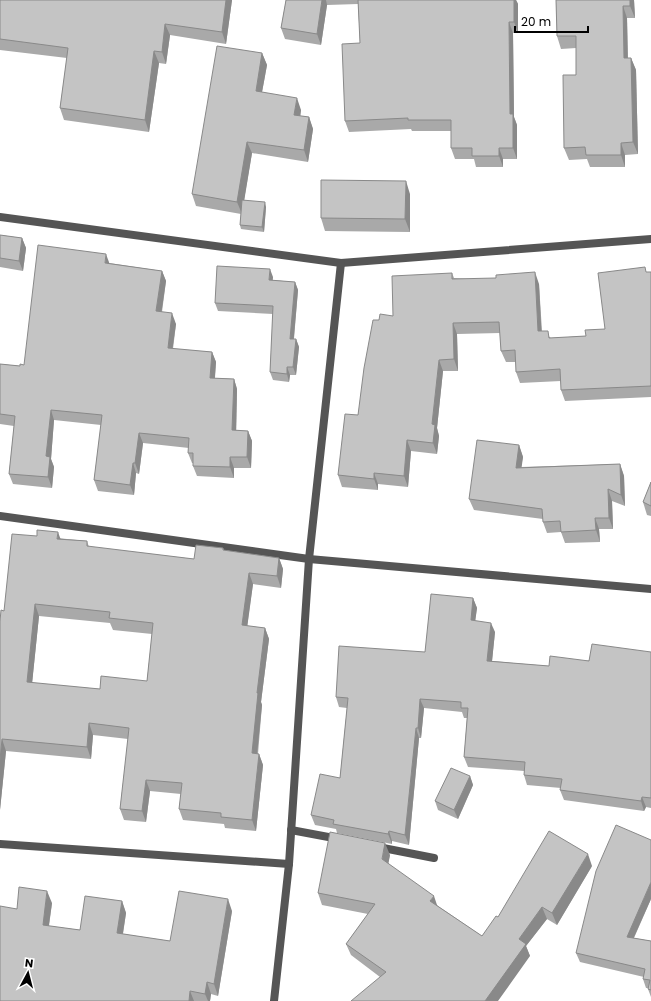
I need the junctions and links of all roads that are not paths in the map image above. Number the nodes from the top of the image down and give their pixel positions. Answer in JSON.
{"nodes":[{"id":1,"x":0,"y":217,"type":"edge"},
{"id":2,"x":651,"y":239,"type":"edge"},
{"id":3,"x":341,"y":262,"type":"junction"},
{"id":4,"x":0,"y":516,"type":"edge"},
{"id":5,"x":309,"y":559,"type":"junction"},
{"id":6,"x":651,"y":589,"type":"edge"},
{"id":7,"x":291,"y":830,"type":"junction"},
{"id":8,"x":344,"y":840,"type":"edge"},
{"id":9,"x":0,"y":844,"type":"edge"},
{"id":10,"x":367,"y":845,"type":"edge"},
{"id":11,"x":434,"y":858,"type":"dead end"},
{"id":12,"x":289,"y":864,"type":"junction"},
{"id":13,"x":274,"y":1001,"type":"edge"}],
"edges":[{"from":1,"to":3,"type":"street"},
{"from":2,"to":3,"type":"street"},
{"from":3,"to":5,"type":"street"},
{"from":4,"to":5,"type":"street"},
{"from":5,"to":6,"type":"street"},
{"from":5,"to":7,"type":"street"},
{"from":7,"to":8,"type":"street"},
{"from":7,"to":12,"type":"street"},
{"from":9,"to":12,"type":"street"},
{"from":10,"to":11,"type":"street"},
{"from":12,"to":13,"type":"street"}]}
